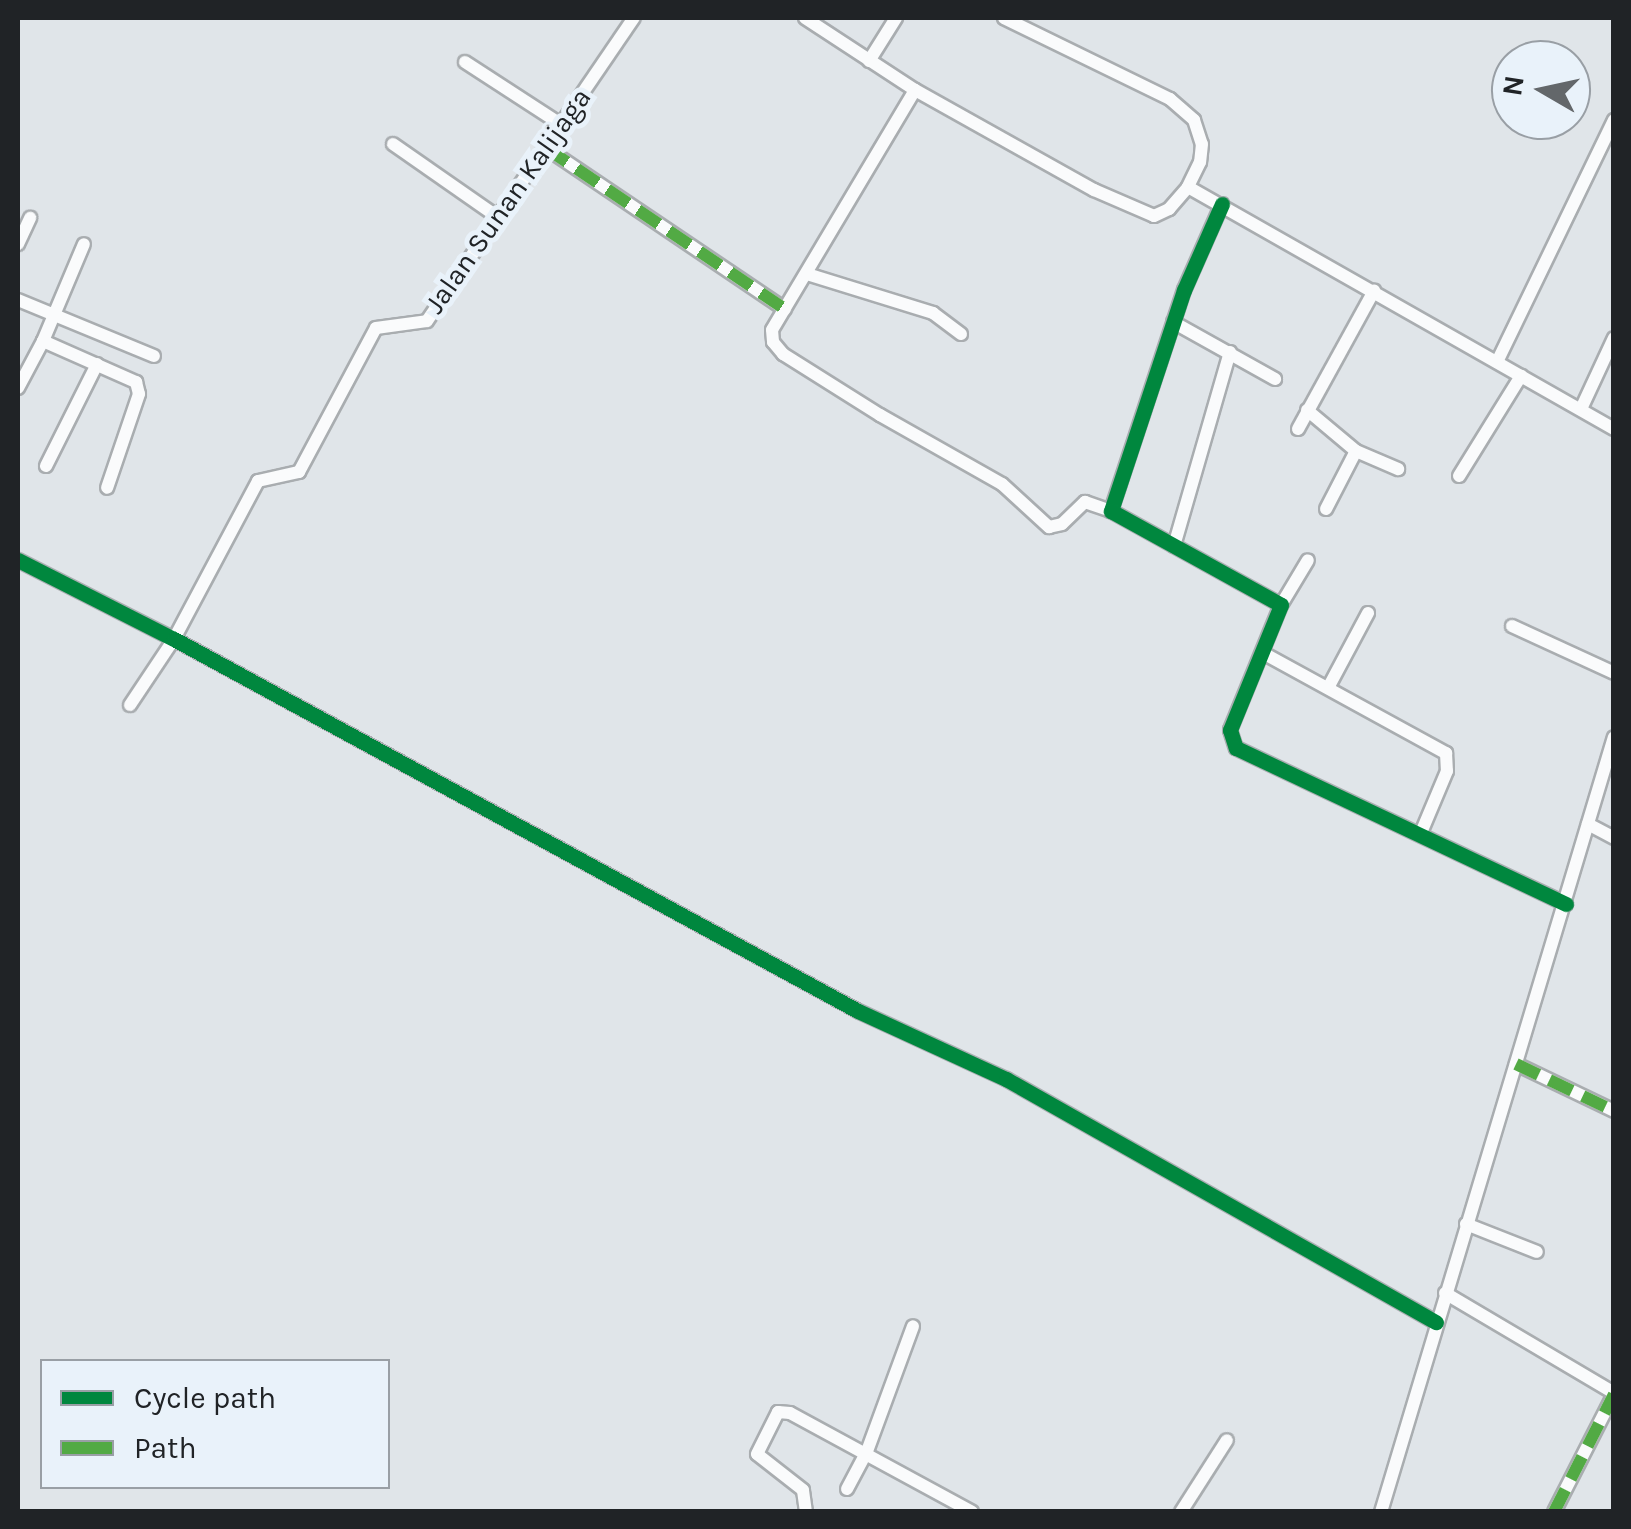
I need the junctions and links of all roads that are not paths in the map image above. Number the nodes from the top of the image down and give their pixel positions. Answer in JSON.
{"nodes":[{"id":1,"x":634,"y":18,"type":"edge"},
{"id":2,"x":806,"y":18,"type":"edge"},
{"id":3,"x":896,"y":18,"type":"edge"},
{"id":4,"x":1004,"y":18,"type":"edge"},
{"id":5,"x":869,"y":61,"type":"junction"},
{"id":6,"x":466,"y":62,"type":"dead end"},
{"id":7,"x":915,"y":90,"type":"junction"},
{"id":8,"x":1614,"y":120,"type":"edge"},
{"id":9,"x":562,"y":124,"type":"junction"},
{"id":10,"x":393,"y":144,"type":"dead end"},
{"id":11,"x":1608,"y":147,"type":"edge"},
{"id":12,"x":546,"y":148,"type":"junction"},
{"id":13,"x":1188,"y":187,"type":"junction"},
{"id":14,"x":1222,"y":204,"type":"junction"},
{"id":15,"x":30,"y":218,"type":"dead end"},
{"id":16,"x":499,"y":218,"type":"junction"},
{"id":17,"x":18,"y":244,"type":"edge"},
{"id":18,"x":84,"y":244,"type":"dead end"},
{"id":19,"x":807,"y":274,"type":"junction"},
{"id":20,"x":1374,"y":291,"type":"junction"},
{"id":21,"x":18,"y":300,"type":"edge"},
{"id":22,"x":785,"y":309,"type":"junction"},
{"id":23,"x":54,"y":317,"type":"junction"},
{"id":24,"x":1173,"y":322,"type":"junction"},
{"id":25,"x":961,"y":334,"type":"dead end"},
{"id":26,"x":1614,"y":338,"type":"edge"},
{"id":27,"x":43,"y":341,"type":"junction"},
{"id":28,"x":1230,"y":352,"type":"junction"},
{"id":29,"x":154,"y":356,"type":"dead end"},
{"id":30,"x":1496,"y":362,"type":"junction"},
{"id":31,"x":97,"y":364,"type":"junction"},
{"id":32,"x":1521,"y":376,"type":"junction"},
{"id":33,"x":1275,"y":379,"type":"dead end"},
{"id":34,"x":18,"y":388,"type":"edge"},
{"id":35,"x":1581,"y":409,"type":"junction"},
{"id":36,"x":1307,"y":410,"type":"junction"},
{"id":37,"x":1614,"y":429,"type":"edge"},
{"id":38,"x":1298,"y":430,"type":"dead end"},
{"id":39,"x":1356,"y":450,"type":"junction"},
{"id":40,"x":46,"y":466,"type":"dead end"},
{"id":41,"x":1398,"y":469,"type":"dead end"},
{"id":42,"x":1458,"y":476,"type":"dead end"},
{"id":43,"x":107,"y":488,"type":"dead end"},
{"id":44,"x":1326,"y":510,"type":"dead end"},
{"id":45,"x":1111,"y":511,"type":"junction"},
{"id":46,"x":1174,"y":546,"type":"junction"},
{"id":47,"x":18,"y":560,"type":"edge"},
{"id":48,"x":1308,"y":560,"type":"dead end"},
{"id":49,"x":1281,"y":606,"type":"junction"},
{"id":50,"x":1368,"y":613,"type":"dead end"},
{"id":51,"x":1512,"y":626,"type":"dead end"},
{"id":52,"x":174,"y":639,"type":"junction"},
{"id":53,"x":1263,"y":653,"type":"junction"},
{"id":54,"x":1614,"y":673,"type":"edge"},
{"id":55,"x":1328,"y":688,"type":"junction"},
{"id":56,"x":130,"y":706,"type":"dead end"},
{"id":57,"x":1614,"y":737,"type":"edge"},
{"id":58,"x":1588,"y":824,"type":"junction"},
{"id":59,"x":1421,"y":833,"type":"junction"},
{"id":60,"x":1614,"y":838,"type":"edge"},
{"id":61,"x":1566,"y":904,"type":"junction"},
{"id":62,"x":1516,"y":1064,"type":"junction"},
{"id":63,"x":1614,"y":1111,"type":"edge"},
{"id":64,"x":1466,"y":1224,"type":"junction"},
{"id":65,"x":1537,"y":1252,"type":"dead end"},
{"id":66,"x":1445,"y":1294,"type":"junction"},
{"id":67,"x":1436,"y":1322,"type":"junction"},
{"id":68,"x":913,"y":1326,"type":"dead end"},
{"id":69,"x":1614,"y":1393,"type":"edge"},
{"id":70,"x":1227,"y":1440,"type":"dead end"},
{"id":71,"x":866,"y":1454,"type":"junction"},
{"id":72,"x":847,"y":1489,"type":"dead end"},
{"id":73,"x":806,"y":1512,"type":"edge"},
{"id":74,"x":972,"y":1512,"type":"edge"},
{"id":75,"x":1182,"y":1512,"type":"edge"},
{"id":76,"x":1381,"y":1512,"type":"edge"},
{"id":77,"x":1554,"y":1512,"type":"edge"}],
"edges":[{"from":1,"to":9,"type":"street","name":"Jalan Sunan Kalijaga"},
{"from":2,"to":5,"type":"street"},
{"from":3,"to":5,"type":"street"},
{"from":4,"to":13,"type":"street"},
{"from":5,"to":7,"type":"street"},
{"from":6,"to":9,"type":"street"},
{"from":7,"to":13,"type":"street"},
{"from":7,"to":19,"type":"street"},
{"from":8,"to":11,"type":"street"},
{"from":9,"to":12,"type":"street","name":"Jalan Sunan Kalijaga"},
{"from":10,"to":16,"type":"street"},
{"from":11,"to":30,"type":"street"},
{"from":12,"to":16,"type":"street","name":"Jalan Sunan Kalijaga"},
{"from":12,"to":22,"type":"street"},
{"from":13,"to":14,"type":"street"},
{"from":14,"to":20,"type":"street"},
{"from":14,"to":24,"type":"street"},
{"from":15,"to":17,"type":"street"},
{"from":16,"to":52,"type":"street","name":"Jalan Sunan Kalijaga"},
{"from":18,"to":23,"type":"street"},
{"from":19,"to":22,"type":"street"},
{"from":19,"to":25,"type":"street"},
{"from":20,"to":30,"type":"street"},
{"from":20,"to":36,"type":"street"},
{"from":21,"to":23,"type":"street"},
{"from":22,"to":45,"type":"street"},
{"from":23,"to":27,"type":"street"},
{"from":23,"to":29,"type":"street"},
{"from":24,"to":28,"type":"street"},
{"from":24,"to":45,"type":"street"},
{"from":26,"to":35,"type":"street"},
{"from":27,"to":31,"type":"street"},
{"from":27,"to":34,"type":"street"},
{"from":28,"to":33,"type":"street"},
{"from":28,"to":46,"type":"street"},
{"from":30,"to":32,"type":"street"},
{"from":31,"to":40,"type":"street"},
{"from":31,"to":43,"type":"street"},
{"from":32,"to":35,"type":"street"},
{"from":32,"to":42,"type":"street"},
{"from":35,"to":37,"type":"street"},
{"from":36,"to":38,"type":"street"},
{"from":36,"to":39,"type":"street"},
{"from":39,"to":41,"type":"street"},
{"from":39,"to":44,"type":"street"},
{"from":45,"to":46,"type":"street"},
{"from":46,"to":49,"type":"street"},
{"from":47,"to":52,"type":"street"},
{"from":48,"to":49,"type":"street"},
{"from":49,"to":53,"type":"street"},
{"from":50,"to":55,"type":"street"},
{"from":51,"to":54,"type":"street"},
{"from":52,"to":56,"type":"street"},
{"from":52,"to":67,"type":"street"},
{"from":53,"to":55,"type":"street"},
{"from":53,"to":59,"type":"street"},
{"from":55,"to":59,"type":"street"},
{"from":57,"to":58,"type":"street"},
{"from":58,"to":60,"type":"street"},
{"from":58,"to":61,"type":"street"},
{"from":59,"to":61,"type":"street"},
{"from":61,"to":62,"type":"street"},
{"from":62,"to":63,"type":"street"},
{"from":62,"to":64,"type":"street"},
{"from":64,"to":65,"type":"street"},
{"from":64,"to":66,"type":"street"},
{"from":66,"to":67,"type":"street"},
{"from":66,"to":69,"type":"street"},
{"from":67,"to":76,"type":"street"},
{"from":68,"to":71,"type":"street"},
{"from":69,"to":77,"type":"street"},
{"from":70,"to":75,"type":"street"},
{"from":71,"to":72,"type":"street"},
{"from":71,"to":73,"type":"street"},
{"from":71,"to":74,"type":"street"}]}
